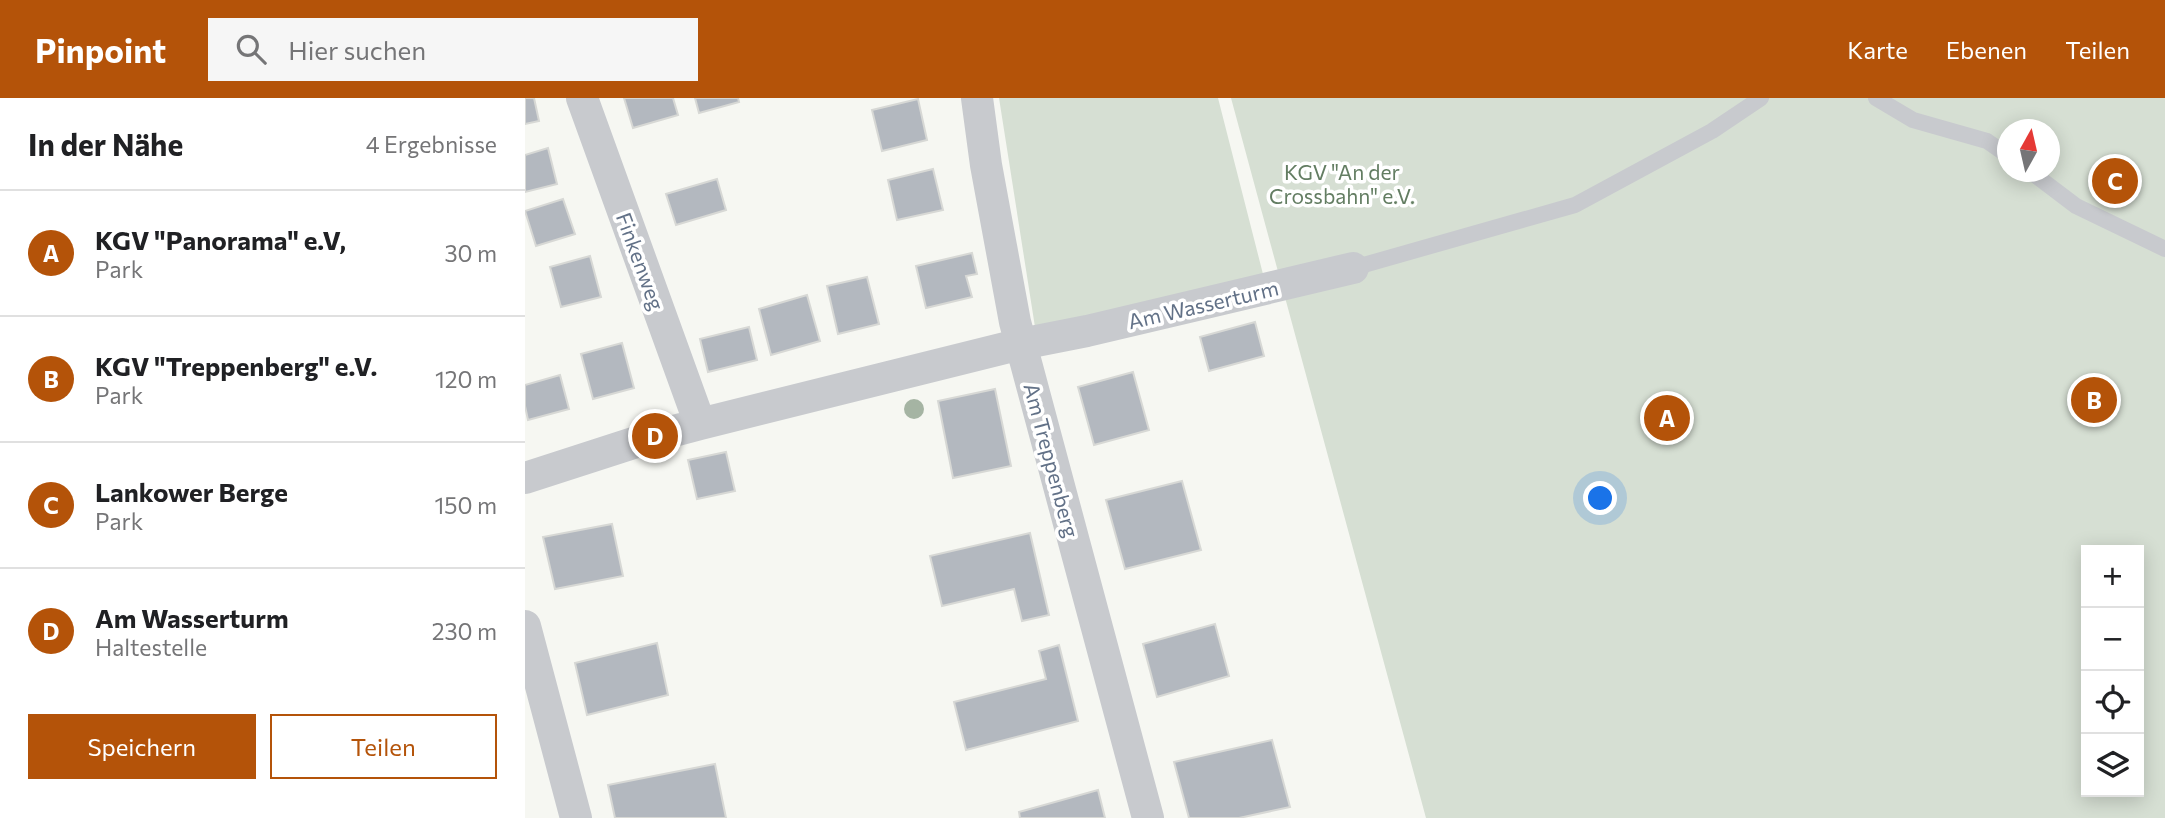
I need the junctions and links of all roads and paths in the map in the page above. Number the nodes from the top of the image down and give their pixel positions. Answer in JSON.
{"nodes":[{"id":1,"x":582,"y":98,"type":"edge"},
{"id":2,"x":977,"y":98,"type":"edge"},
{"id":3,"x":1761,"y":98,"type":"edge"},
{"id":4,"x":1876,"y":98,"type":"edge"},
{"id":5,"x":1997,"y":148,"type":"edge"},
{"id":6,"x":2044,"y":182,"type":"edge"},
{"id":7,"x":2165,"y":249,"type":"edge"},
{"id":8,"x":1353,"y":268,"type":"joint"},
{"id":9,"x":1021,"y":344,"type":"junction"},
{"id":10,"x":700,"y":424,"type":"junction"},
{"id":11,"x":525,"y":478,"type":"edge"},
{"id":12,"x":525,"y":626,"type":"edge"},
{"id":13,"x":576,"y":818,"type":"edge"},
{"id":14,"x":1148,"y":818,"type":"edge"}],
"edges":[{"from":1,"to":10,"type":"street","name":"Finkenweg"},
{"from":2,"to":9,"type":"street","name":"Am Treppenberg"},
{"from":3,"to":8,"type":"lane"},
{"from":4,"to":5,"type":"lane"},
{"from":6,"to":7,"type":"lane"},
{"from":8,"to":9,"type":"street","name":"Am Wasserturm"},
{"from":9,"to":10,"type":"street","name":"Am Wasserturm"},
{"from":9,"to":14,"type":"street","name":"Am Treppenberg"},
{"from":10,"to":11,"type":"street","name":"Am Wasserturm"},
{"from":12,"to":13,"type":"street"}]}
